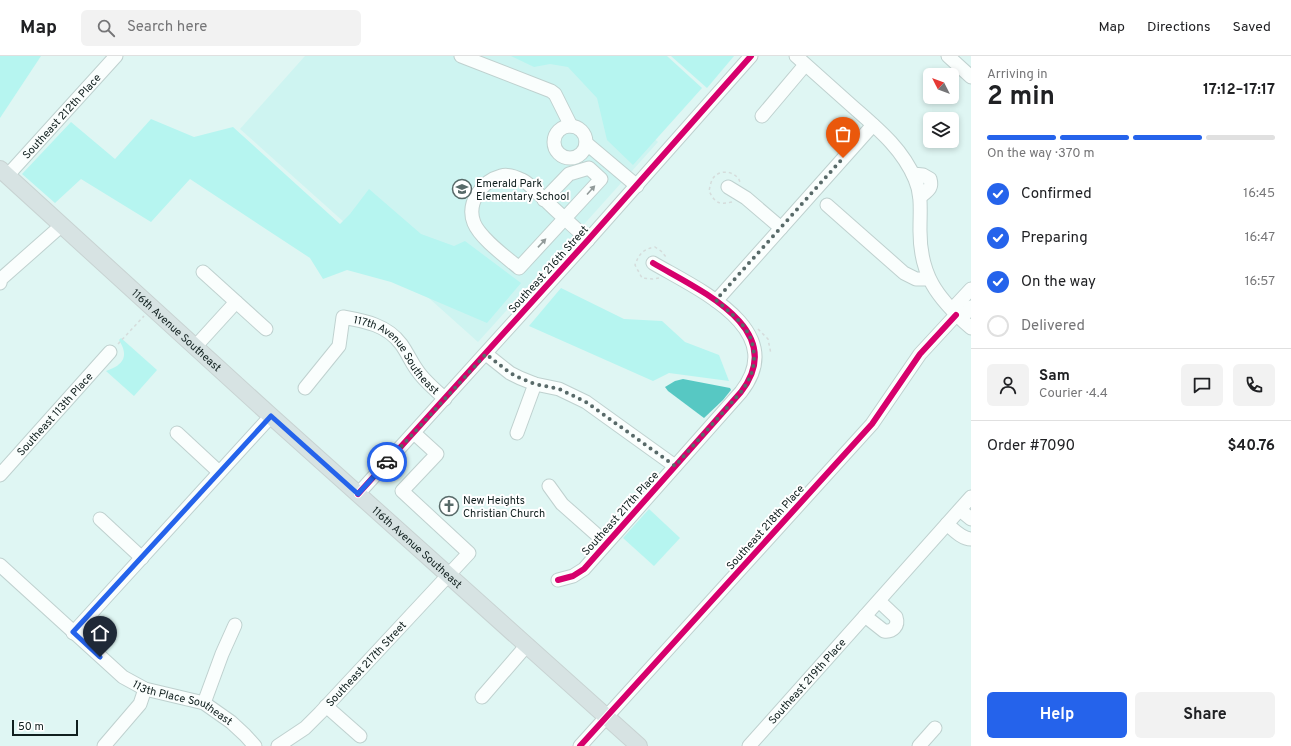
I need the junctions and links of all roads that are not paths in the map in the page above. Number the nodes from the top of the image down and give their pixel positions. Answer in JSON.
{"nodes":[{"id":1,"x":116,"y":56,"type":"edge"},
{"id":2,"x":461,"y":56,"type":"edge"},
{"id":3,"x":751,"y":56,"type":"edge"},
{"id":4,"x":948,"y":56,"type":"edge"},
{"id":5,"x":801,"y":60,"type":"edge"},
{"id":6,"x":971,"y":77,"type":"edge"},
{"id":7,"x":762,"y":116,"type":"dead end"},
{"id":8,"x":873,"y":125,"type":"junction"},
{"id":9,"x":571,"y":126,"type":"junction"},
{"id":10,"x":586,"y":143,"type":"junction"},
{"id":11,"x":4,"y":173,"type":"edge"},
{"id":12,"x":637,"y":186,"type":"junction"},
{"id":13,"x":728,"y":187,"type":"dead end"},
{"id":14,"x":544,"y":200,"type":"junction"},
{"id":15,"x":827,"y":205,"type":"dead end"},
{"id":16,"x":565,"y":218,"type":"junction"},
{"id":17,"x":62,"y":225,"type":"junction"},
{"id":18,"x":781,"y":228,"type":"junction"},
{"id":19,"x":588,"y":240,"type":"junction"},
{"id":20,"x":653,"y":263,"type":"dead end"},
{"id":21,"x":203,"y":272,"type":"dead end"},
{"id":22,"x":929,"y":279,"type":"junction"},
{"id":23,"x":0,"y":282,"type":"edge"},
{"id":24,"x":971,"y":289,"type":"edge"},
{"id":25,"x":716,"y":300,"type":"junction"},
{"id":26,"x":236,"y":302,"type":"junction"},
{"id":27,"x":971,"y":307,"type":"edge"},
{"id":28,"x":956,"y":315,"type":"junction"},
{"id":29,"x":971,"y":328,"type":"edge"},
{"id":30,"x":266,"y":329,"type":"dead end"},
{"id":31,"x":196,"y":347,"type":"junction"},
{"id":32,"x":110,"y":352,"type":"road end"},
{"id":33,"x":486,"y":354,"type":"junction"},
{"id":34,"x":535,"y":384,"type":"junction"},
{"id":35,"x":305,"y":388,"type":"dead end"},
{"id":36,"x":445,"y":399,"type":"junction"},
{"id":37,"x":271,"y":416,"type":"junction"},
{"id":38,"x":517,"y":432,"type":"dead end"},
{"id":39,"x":177,"y":433,"type":"dead end"},
{"id":40,"x":414,"y":433,"type":"junction"},
{"id":41,"x":675,"y":466,"type":"junction"},
{"id":42,"x":219,"y":472,"type":"junction"},
{"id":43,"x":0,"y":475,"type":"edge"},
{"id":44,"x":549,"y":486,"type":"dead end"},
{"id":45,"x":358,"y":494,"type":"junction"},
{"id":46,"x":971,"y":497,"type":"edge"},
{"id":47,"x":960,"y":510,"type":"junction"},
{"id":48,"x":100,"y":519,"type":"dead end"},
{"id":49,"x":971,"y":519,"type":"edge"},
{"id":50,"x":947,"y":524,"type":"junction"},
{"id":51,"x":971,"y":539,"type":"edge"},
{"id":52,"x":606,"y":543,"type":"junction"},
{"id":53,"x":142,"y":558,"type":"junction"},
{"id":54,"x":0,"y":566,"type":"edge"},
{"id":55,"x":448,"y":575,"type":"junction"},
{"id":56,"x":558,"y":580,"type":"dead end"},
{"id":57,"x":879,"y":601,"type":"junction"},
{"id":58,"x":865,"y":616,"type":"junction"},
{"id":59,"x":235,"y":625,"type":"dead end"},
{"id":60,"x":73,"y":632,"type":"junction"},
{"id":61,"x":528,"y":645,"type":"junction"},
{"id":62,"x":145,"y":689,"type":"junction"},
{"id":63,"x":482,"y":697,"type":"dead end"},
{"id":64,"x":204,"y":703,"type":"junction"},
{"id":65,"x":326,"y":706,"type":"junction"},
{"id":66,"x":607,"y":716,"type":"junction"},
{"id":67,"x":935,"y":728,"type":"dead end"},
{"id":68,"x":360,"y":736,"type":"dead end"},
{"id":69,"x":104,"y":746,"type":"edge"},
{"id":70,"x":255,"y":746,"type":"edge"},
{"id":71,"x":278,"y":746,"type":"edge"},
{"id":72,"x":580,"y":746,"type":"edge"},
{"id":73,"x":639,"y":746,"type":"edge"},
{"id":74,"x":749,"y":746,"type":"edge"},
{"id":75,"x":919,"y":746,"type":"edge"}],
"edges":[{"from":1,"to":11,"type":"street","name":"Southeast 212th Place"},
{"from":2,"to":9,"type":"street"},
{"from":3,"to":12,"type":"street","name":"Southeast 216th Street"},
{"from":4,"to":6,"type":"street"},
{"from":5,"to":7,"type":"street"},
{"from":5,"to":8,"type":"street"},
{"from":8,"to":18,"type":"street"},
{"from":8,"to":22,"type":"street"},
{"from":9,"to":10,"type":"street"},
{"from":9,"to":10,"type":"street"},
{"from":10,"to":12,"type":"street"},
{"from":11,"to":17,"type":"main road","name":"116th Avenue Southeast"},
{"from":12,"to":19,"type":"street","name":"Southeast 216th Street"},
{"from":13,"to":18,"type":"street"},
{"from":14,"to":16,"type":"street"},
{"from":16,"to":14,"type":"street","one_way":true},
{"from":14,"to":16,"type":"street","one_way":true},
{"from":15,"to":22,"type":"street"},
{"from":16,"to":19,"type":"street"},
{"from":17,"to":23,"type":"street"},
{"from":17,"to":31,"type":"main road","name":"116th Avenue Southeast"},
{"from":18,"to":25,"type":"street"},
{"from":19,"to":33,"type":"street","name":"Southeast 216th Street"},
{"from":20,"to":25,"type":"street","name":"Southeast 217th Place"},
{"from":21,"to":26,"type":"street"},
{"from":22,"to":28,"type":"street"},
{"from":24,"to":28,"type":"street"},
{"from":25,"to":41,"type":"street","name":"Southeast 217th Place"},
{"from":26,"to":30,"type":"street"},
{"from":26,"to":31,"type":"street"},
{"from":27,"to":28,"type":"street"},
{"from":28,"to":29,"type":"street"},
{"from":28,"to":66,"type":"street","name":"Southeast 218th Place"},
{"from":31,"to":37,"type":"main road","name":"116th Avenue Southeast"},
{"from":32,"to":43,"type":"street","name":"Southeast 113th Place"},
{"from":33,"to":34,"type":"street"},
{"from":33,"to":36,"type":"street","name":"Southeast 216th Street"},
{"from":34,"to":38,"type":"street"},
{"from":34,"to":41,"type":"street"},
{"from":35,"to":36,"type":"street","name":"117th Avenue Southeast"},
{"from":36,"to":40,"type":"street","name":"Southeast 216th Street"},
{"from":37,"to":42,"type":"street"},
{"from":37,"to":45,"type":"main road","name":"116th Avenue Southeast"},
{"from":39,"to":42,"type":"street"},
{"from":40,"to":45,"type":"street","name":"Southeast 216th Street"},
{"from":40,"to":55,"type":"street","name":"Southeast 217th Street"},
{"from":41,"to":52,"type":"street","name":"Southeast 217th Place"},
{"from":42,"to":53,"type":"street"},
{"from":44,"to":52,"type":"street"},
{"from":45,"to":55,"type":"main road","name":"116th Avenue Southeast"},
{"from":46,"to":47,"type":"street","name":"Southeast 219th Place"},
{"from":47,"to":49,"type":"street"},
{"from":47,"to":50,"type":"street","name":"Southeast 219th Place"},
{"from":48,"to":53,"type":"street"},
{"from":50,"to":51,"type":"street"},
{"from":50,"to":57,"type":"street","name":"Southeast 219th Place"},
{"from":52,"to":56,"type":"street","name":"Southeast 217th Place"},
{"from":53,"to":60,"type":"street"},
{"from":54,"to":60,"type":"street","name":"113th Place Southeast"},
{"from":55,"to":61,"type":"main road","name":"116th Avenue Southeast"},
{"from":55,"to":65,"type":"street","name":"Southeast 217th Street"},
{"from":57,"to":58,"type":"street","name":"Southeast 219th Place"},
{"from":57,"to":58,"type":"street"},
{"from":58,"to":74,"type":"street","name":"Southeast 219th Place"},
{"from":59,"to":64,"type":"street"},
{"from":60,"to":62,"type":"street","name":"113th Place Southeast"},
{"from":61,"to":63,"type":"street"},
{"from":61,"to":66,"type":"main road","name":"116th Avenue Southeast"},
{"from":62,"to":64,"type":"street","name":"113th Place Southeast"},
{"from":62,"to":69,"type":"street"},
{"from":64,"to":70,"type":"street","name":"113th Place Southeast"},
{"from":65,"to":68,"type":"street"},
{"from":65,"to":71,"type":"street","name":"Southeast 217th Street"},
{"from":66,"to":72,"type":"street","name":"Southeast 218th Place"},
{"from":66,"to":73,"type":"main road","name":"116th Avenue Southeast"},
{"from":67,"to":75,"type":"street"}]}
